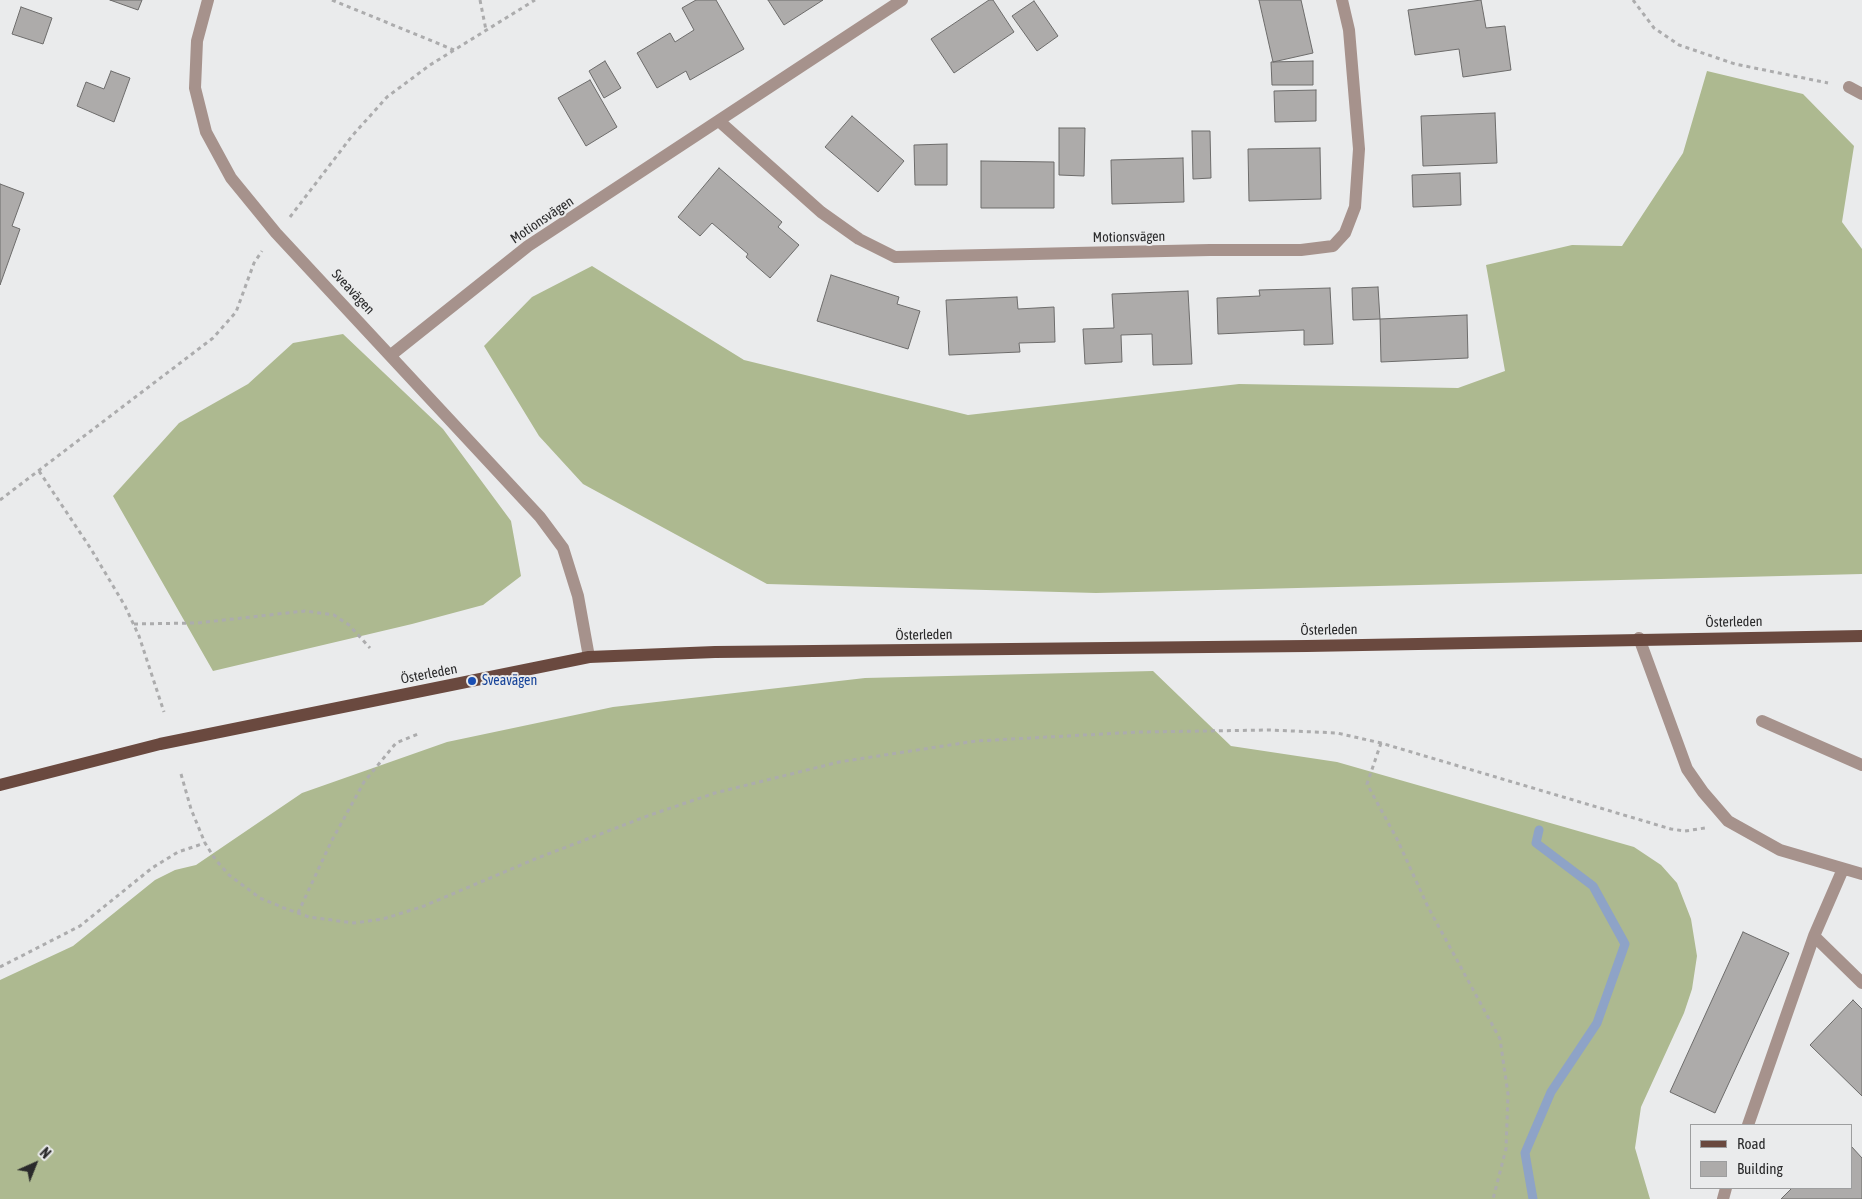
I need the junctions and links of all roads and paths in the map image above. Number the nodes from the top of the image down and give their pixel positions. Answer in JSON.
{"nodes":[{"id":1,"x":208,"y":0,"type":"edge"},
{"id":2,"x":332,"y":0,"type":"edge"},
{"id":3,"x":480,"y":0,"type":"edge"},
{"id":4,"x":902,"y":0,"type":"edge"},
{"id":5,"x":1342,"y":0,"type":"edge"},
{"id":6,"x":1633,"y":0,"type":"edge"},
{"id":7,"x":486,"y":30,"type":"dead end"},
{"id":8,"x":454,"y":50,"type":"dead end"},
{"id":9,"x":1849,"y":88,"type":"joint"},
{"id":10,"x":1862,"y":94,"type":"edge"},
{"id":11,"x":719,"y":122,"type":"junction"},
{"id":12,"x":391,"y":354,"type":"junction"},
{"id":13,"x":0,"y":500,"type":"edge"},
{"id":14,"x":134,"y":624,"type":"junction"},
{"id":15,"x":1862,"y":636,"type":"edge"},
{"id":16,"x":1639,"y":638,"type":"junction"},
{"id":17,"x":370,"y":648,"type":"dead end"},
{"id":18,"x":588,"y":658,"type":"junction"},
{"id":19,"x":164,"y":712,"type":"dead end"},
{"id":20,"x":1762,"y":721,"type":"dead end"},
{"id":21,"x":418,"y":734,"type":"dead end"},
{"id":22,"x":1380,"y":742,"type":"junction"},
{"id":23,"x":1862,"y":765,"type":"edge"},
{"id":24,"x":181,"y":774,"type":"dead end"},
{"id":25,"x":0,"y":785,"type":"edge"},
{"id":26,"x":1728,"y":821,"type":"junction"},
{"id":27,"x":205,"y":843,"type":"junction"},
{"id":28,"x":1843,"y":869,"type":"junction"},
{"id":29,"x":1862,"y":874,"type":"edge"},
{"id":30,"x":298,"y":913,"type":"junction"},
{"id":31,"x":1814,"y":936,"type":"junction"},
{"id":32,"x":0,"y":967,"type":"edge"},
{"id":33,"x":1862,"y":983,"type":"edge"},
{"id":34,"x":1748,"y":1124,"type":"edge"},
{"id":35,"x":1493,"y":1199,"type":"edge"}],
"edges":[{"from":1,"to":12,"type":"street","name":"Sveavägen"},
{"from":2,"to":8,"type":"path"},
{"from":3,"to":7,"type":"path"},
{"from":4,"to":11,"type":"street","name":"Motionsvägen"},
{"from":5,"to":11,"type":"street","name":"Motionsvägen"},
{"from":6,"to":9,"type":"path"},
{"from":9,"to":10,"type":"street"},
{"from":11,"to":12,"type":"street","name":"Motionsvägen"},
{"from":12,"to":18,"type":"street","name":"Sveavägen"},
{"from":13,"to":14,"type":"path"},
{"from":14,"to":17,"type":"path"},
{"from":14,"to":19,"type":"path"},
{"from":15,"to":16,"type":"main road","name":"Österleden"},
{"from":16,"to":18,"type":"main road","name":"Österleden"},
{"from":16,"to":26,"type":"street"},
{"from":18,"to":25,"type":"main road","name":"Österleden"},
{"from":20,"to":23,"type":"street"},
{"from":21,"to":30,"type":"path"},
{"from":22,"to":26,"type":"path"},
{"from":22,"to":30,"type":"path"},
{"from":22,"to":35,"type":"path"},
{"from":24,"to":27,"type":"path"},
{"from":26,"to":28,"type":"street"},
{"from":27,"to":30,"type":"path"},
{"from":27,"to":32,"type":"path"},
{"from":28,"to":29,"type":"street"},
{"from":28,"to":31,"type":"street"},
{"from":31,"to":33,"type":"street"},
{"from":31,"to":34,"type":"street"}]}
